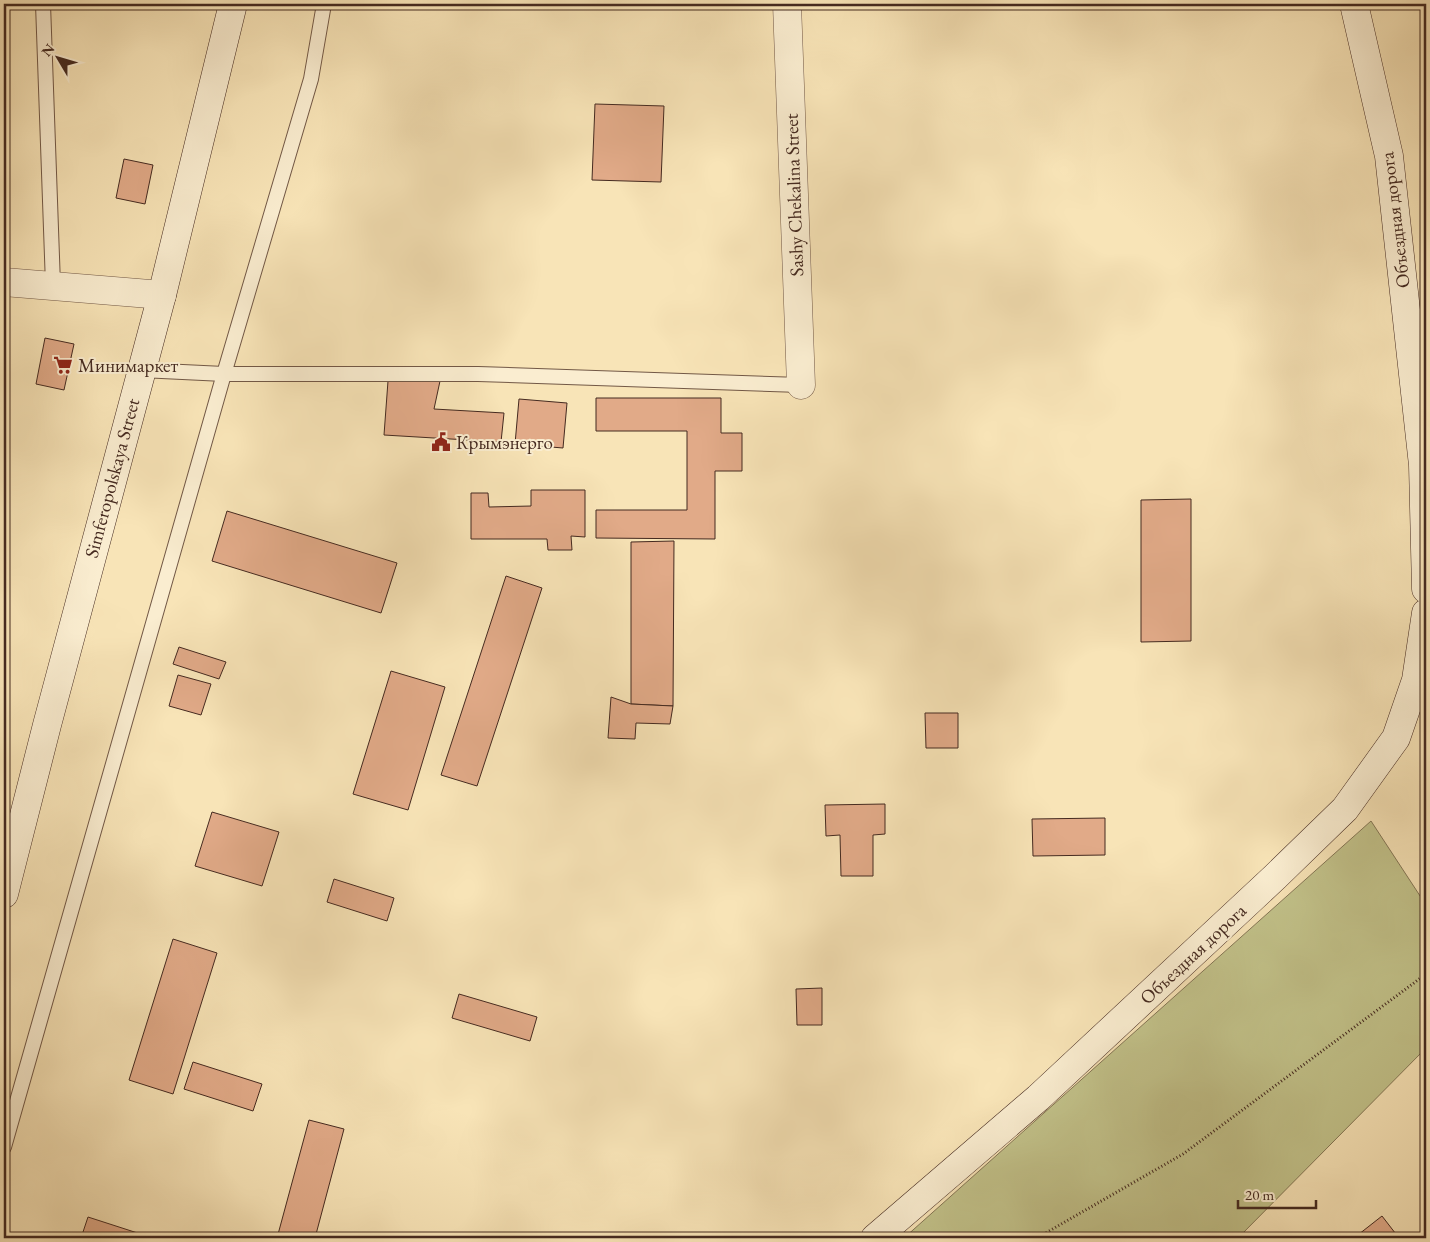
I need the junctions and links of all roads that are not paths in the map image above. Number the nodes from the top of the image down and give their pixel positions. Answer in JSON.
{"nodes":[{"id":1,"x":44,"y":4,"type":"edge"},
{"id":2,"x":233,"y":4,"type":"edge"},
{"id":3,"x":324,"y":4,"type":"edge"},
{"id":4,"x":787,"y":4,"type":"edge"},
{"id":5,"x":1354,"y":4,"type":"edge"},
{"id":6,"x":4,"y":282,"type":"edge"},
{"id":7,"x":54,"y":286,"type":"junction"},
{"id":8,"x":162,"y":295,"type":"junction"},
{"id":9,"x":141,"y":370,"type":"junction"},
{"id":10,"x":224,"y":374,"type":"junction"},
{"id":11,"x":801,"y":385,"type":"joint"},
{"id":12,"x":1426,"y":589,"type":"edge"},
{"id":13,"x":1426,"y":613,"type":"edge"},
{"id":14,"x":4,"y":894,"type":"edge"},
{"id":15,"x":4,"y":1147,"type":"edge"},
{"id":16,"x":875,"y":1238,"type":"edge"}],
"edges":[{"from":1,"to":7,"type":"lane"},
{"from":2,"to":8,"type":"main road","name":"Simferopolskaya Street"},
{"from":3,"to":10,"type":"lane"},
{"from":4,"to":11,"type":"main road","name":"Sashy Chekalina Street"},
{"from":5,"to":12,"type":"main road","name":"Объездная дорога"},
{"from":6,"to":7,"type":"main road"},
{"from":7,"to":8,"type":"main road"},
{"from":8,"to":9,"type":"main road","name":"Simferopolskaya Street"},
{"from":9,"to":10,"type":"lane"},
{"from":9,"to":14,"type":"main road","name":"Simferopolskaya Street"},
{"from":10,"to":11,"type":"lane"},
{"from":10,"to":15,"type":"lane"},
{"from":13,"to":16,"type":"main road","name":"Объездная дорога"}]}
